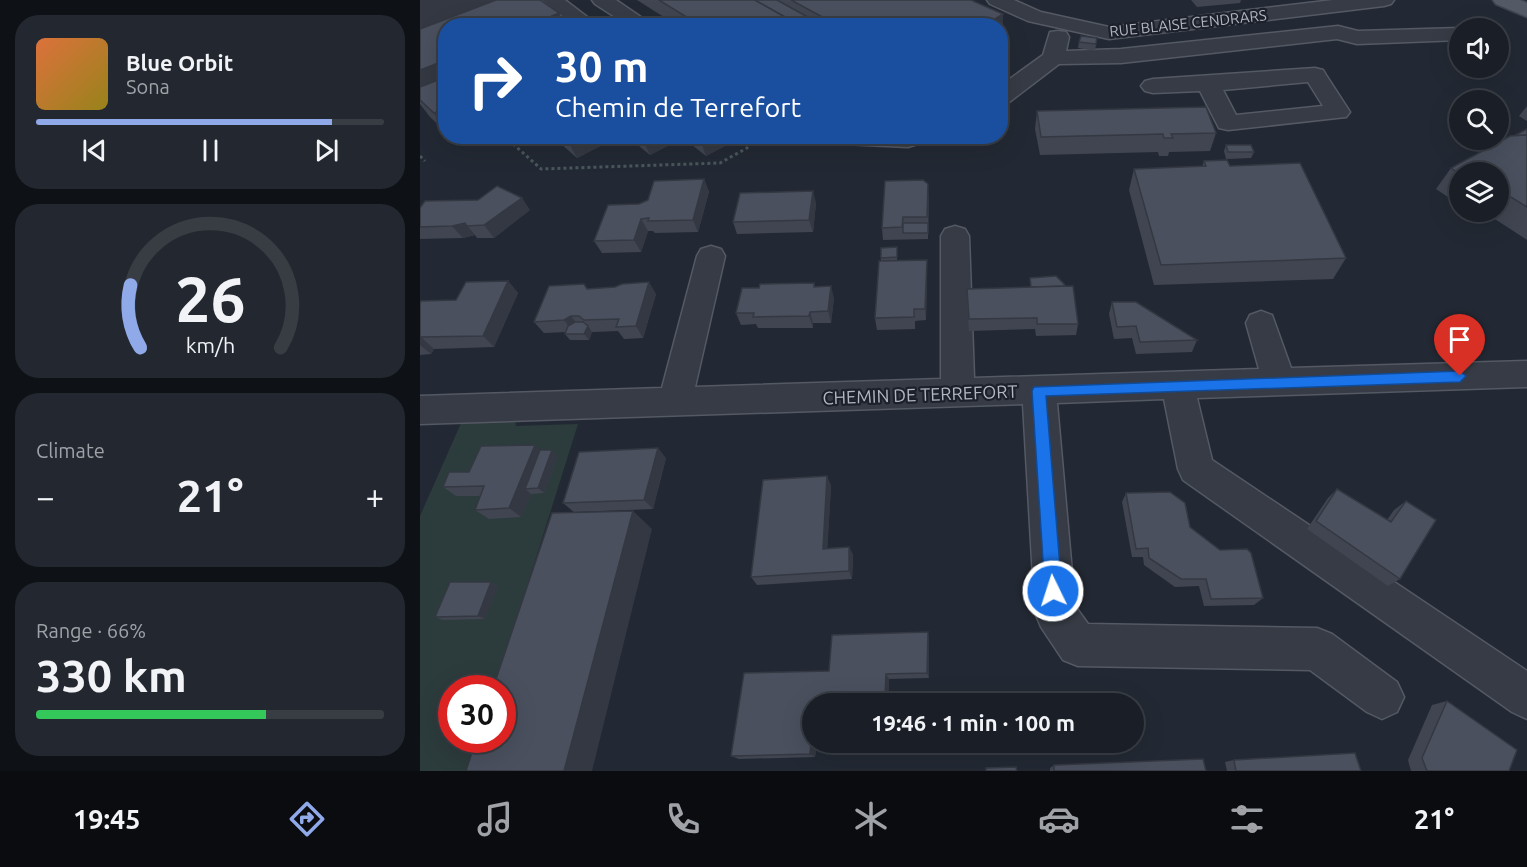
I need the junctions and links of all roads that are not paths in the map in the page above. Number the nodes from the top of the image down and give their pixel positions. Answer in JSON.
{"nodes":[{"id":1,"x":552,"y":0,"type":"edge"},
{"id":2,"x":602,"y":0,"type":"edge"},
{"id":3,"x":997,"y":0,"type":"edge"},
{"id":4,"x":1054,"y":0,"type":"edge"},
{"id":5,"x":1384,"y":0,"type":"edge"},
{"id":6,"x":1503,"y":0,"type":"edge"},
{"id":7,"x":1332,"y":4,"type":"edge"},
{"id":8,"x":1527,"y":11,"type":"edge"},
{"id":9,"x":578,"y":18,"type":"edge"},
{"id":10,"x":631,"y":18,"type":"edge"},
{"id":11,"x":1061,"y":22,"type":"junction"},
{"id":12,"x":1449,"y":34,"type":"edge"},
{"id":13,"x":1139,"y":54,"type":"junction"},
{"id":14,"x":1053,"y":58,"type":"junction"},
{"id":15,"x":1208,"y":84,"type":"junction"},
{"id":16,"x":1008,"y":92,"type":"edge"},
{"id":17,"x":955,"y":236,"type":"dead end"},
{"id":18,"x":711,"y":256,"type":"dead end"},
{"id":19,"x":1261,"y":323,"type":"dead end"},
{"id":20,"x":1527,"y":374,"type":"edge"},
{"id":21,"x":1280,"y":383,"type":"junction"},
{"id":22,"x":1178,"y":386,"type":"junction"},
{"id":23,"x":1039,"y":391,"type":"junction"},
{"id":24,"x":958,"y":393,"type":"junction"},
{"id":25,"x":675,"y":402,"type":"junction"},
{"id":26,"x":420,"y":410,"type":"edge"},
{"id":27,"x":1382,"y":697,"type":"dead end"},
{"id":28,"x":1527,"y":697,"type":"edge"}],
"edges":[{"from":1,"to":9,"type":"street"},
{"from":2,"to":10,"type":"street"},
{"from":3,"to":11,"type":"street","name":"RUE BLAISE CENDRARS"},
{"from":4,"to":11,"type":"street"},
{"from":5,"to":7,"type":"street","name":"RUE BLAISE CENDRARS"},
{"from":6,"to":8,"type":"main road"},
{"from":7,"to":11,"type":"street","name":"RUE BLAISE CENDRARS"},
{"from":11,"to":14,"type":"street"},
{"from":12,"to":13,"type":"street"},
{"from":13,"to":14,"type":"street"},
{"from":13,"to":15,"type":"street"},
{"from":14,"to":16,"type":"street"},
{"from":15,"to":15,"type":"street"},
{"from":17,"to":24,"type":"street"},
{"from":18,"to":25,"type":"street"},
{"from":19,"to":21,"type":"street"},
{"from":20,"to":21,"type":"street","name":"CHEMIN DE TERREFORT"},
{"from":21,"to":22,"type":"street","name":"CHEMIN DE TERREFORT"},
{"from":22,"to":23,"type":"street","name":"CHEMIN DE TERREFORT"},
{"from":22,"to":28,"type":"street"},
{"from":23,"to":24,"type":"street","name":"CHEMIN DE TERREFORT"},
{"from":23,"to":27,"type":"street"},
{"from":24,"to":25,"type":"street","name":"CHEMIN DE TERREFORT"},
{"from":25,"to":26,"type":"street","name":"CHEMIN DE TERREFORT"}]}
